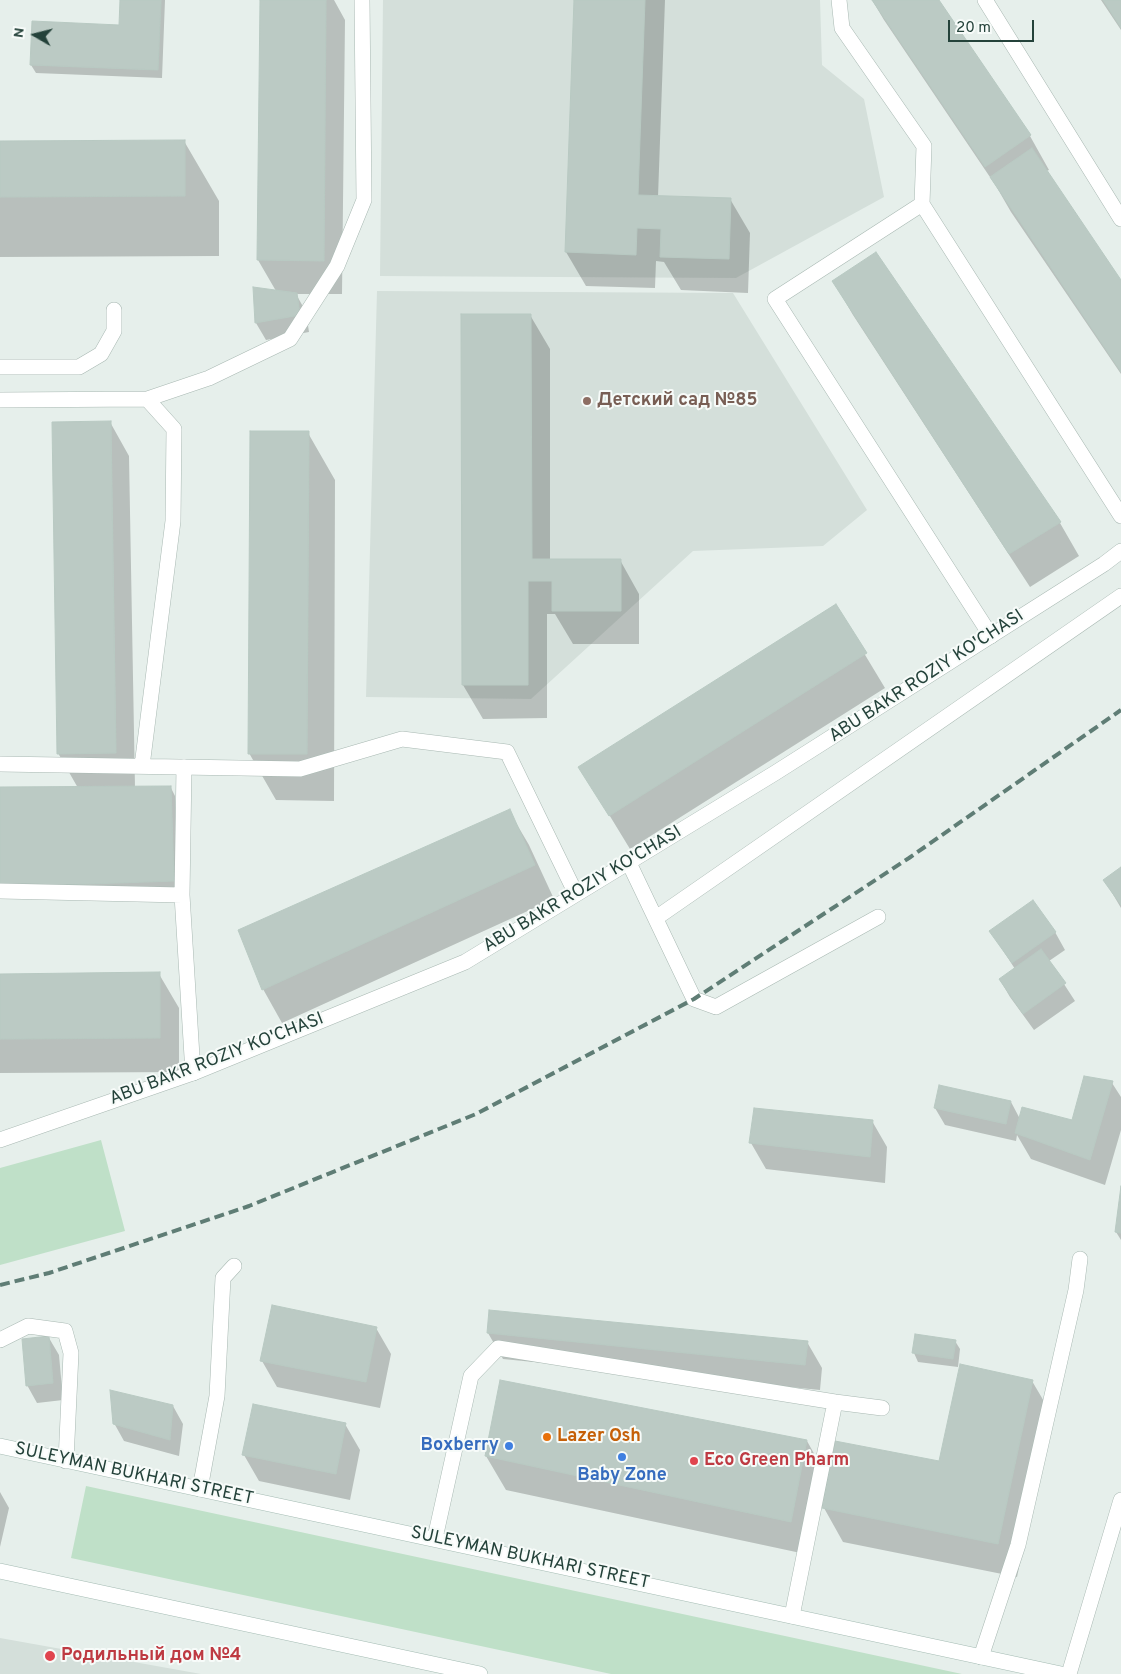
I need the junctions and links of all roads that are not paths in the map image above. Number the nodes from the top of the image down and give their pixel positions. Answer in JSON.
{"nodes":[{"id":1,"x":362,"y":0,"type":"edge"},
{"id":2,"x":839,"y":0,"type":"edge"},
{"id":3,"x":985,"y":0,"type":"edge"},
{"id":4,"x":922,"y":204,"type":"junction"},
{"id":5,"x":1121,"y":219,"type":"edge"},
{"id":6,"x":114,"y":310,"type":"dead end"},
{"id":7,"x":0,"y":367,"type":"edge"},
{"id":8,"x":147,"y":399,"type":"junction"},
{"id":9,"x":0,"y":400,"type":"edge"},
{"id":10,"x":1121,"y":516,"type":"edge"},
{"id":11,"x":1121,"y":551,"type":"edge"},
{"id":12,"x":1121,"y":596,"type":"edge"},
{"id":13,"x":990,"y":636,"type":"junction"},
{"id":14,"x":0,"y":764,"type":"edge"},
{"id":15,"x":142,"y":766,"type":"junction"},
{"id":16,"x":184,"y":767,"type":"junction"},
{"id":17,"x":629,"y":863,"type":"junction"},
{"id":18,"x":0,"y":892,"type":"edge"},
{"id":19,"x":576,"y":894,"type":"junction"},
{"id":20,"x":182,"y":895,"type":"junction"},
{"id":21,"x":656,"y":918,"type":"junction"},
{"id":22,"x":878,"y":918,"type":"dead end"},
{"id":23,"x":193,"y":1073,"type":"junction"},
{"id":24,"x":0,"y":1140,"type":"edge"},
{"id":25,"x":1080,"y":1259,"type":"dead end"},
{"id":26,"x":234,"y":1266,"type":"dead end"},
{"id":27,"x":0,"y":1340,"type":"edge"},
{"id":28,"x":835,"y":1402,"type":"junction"},
{"id":29,"x":882,"y":1408,"type":"dead end"},
{"id":30,"x":0,"y":1446,"type":"edge"},
{"id":31,"x":66,"y":1461,"type":"junction"},
{"id":32,"x":200,"y":1489,"type":"junction"},
{"id":33,"x":1121,"y":1500,"type":"edge"},
{"id":34,"x":435,"y":1538,"type":"junction"},
{"id":35,"x":0,"y":1571,"type":"edge"},
{"id":36,"x":792,"y":1616,"type":"junction"},
{"id":37,"x":981,"y":1657,"type":"junction"},
{"id":38,"x":480,"y":1674,"type":"edge"},
{"id":39,"x":1061,"y":1674,"type":"edge"},
{"id":40,"x":1069,"y":1674,"type":"edge"}],
"edges":[{"from":1,"to":8,"type":"street"},
{"from":2,"to":4,"type":"street"},
{"from":3,"to":5,"type":"street"},
{"from":4,"to":10,"type":"street"},
{"from":4,"to":13,"type":"street"},
{"from":6,"to":7,"type":"street"},
{"from":8,"to":9,"type":"street"},
{"from":8,"to":15,"type":"street"},
{"from":11,"to":13,"type":"street","name":"ABU BAKR ROZIY KO'CHASI"},
{"from":12,"to":21,"type":"street"},
{"from":13,"to":17,"type":"street","name":"ABU BAKR ROZIY KO'CHASI"},
{"from":14,"to":15,"type":"street"},
{"from":15,"to":16,"type":"street"},
{"from":16,"to":19,"type":"street"},
{"from":16,"to":20,"type":"street"},
{"from":17,"to":19,"type":"street","name":"ABU BAKR ROZIY KO'CHASI"},
{"from":17,"to":21,"type":"street"},
{"from":18,"to":20,"type":"street"},
{"from":19,"to":23,"type":"street","name":"ABU BAKR ROZIY KO'CHASI"},
{"from":20,"to":23,"type":"street"},
{"from":21,"to":22,"type":"street"},
{"from":23,"to":24,"type":"street","name":"ABU BAKR ROZIY KO'CHASI"},
{"from":25,"to":37,"type":"street"},
{"from":26,"to":32,"type":"street"},
{"from":27,"to":31,"type":"street"},
{"from":28,"to":29,"type":"street"},
{"from":28,"to":34,"type":"street"},
{"from":28,"to":36,"type":"street"},
{"from":30,"to":31,"type":"street","name":"SULEYMAN BUKHARI STREET"},
{"from":31,"to":32,"type":"street","name":"SULEYMAN BUKHARI STREET"},
{"from":32,"to":34,"type":"street","name":"SULEYMAN BUKHARI STREET"},
{"from":33,"to":40,"type":"street"},
{"from":34,"to":36,"type":"street","name":"SULEYMAN BUKHARI STREET"},
{"from":35,"to":38,"type":"street"},
{"from":36,"to":37,"type":"street","name":"SULEYMAN BUKHARI STREET"},
{"from":37,"to":39,"type":"street","name":"SULEYMAN BUKHARI STREET"}]}
